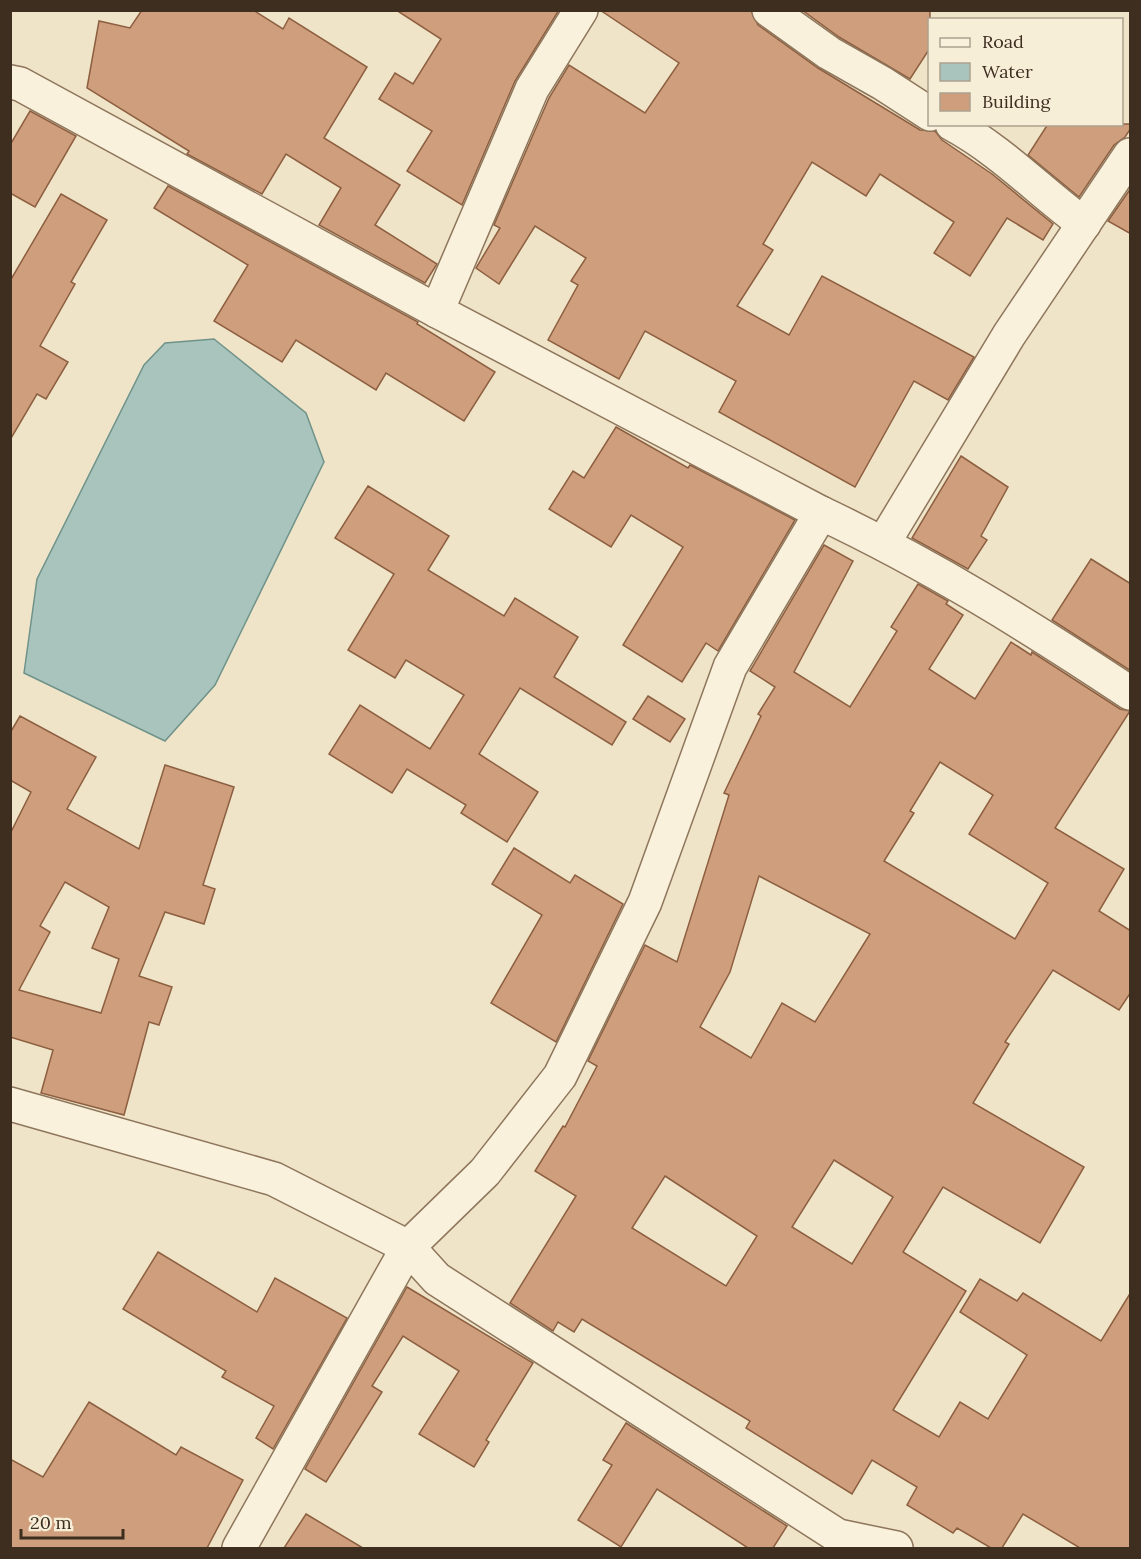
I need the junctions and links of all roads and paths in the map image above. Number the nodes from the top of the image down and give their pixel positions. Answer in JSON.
{"nodes":[{"id":1,"x":581,"y":10,"type":"edge"},
{"id":2,"x":769,"y":10,"type":"edge"},
{"id":3,"x":10,"y":82,"type":"edge"},
{"id":4,"x":928,"y":113,"type":"edge"},
{"id":5,"x":955,"y":126,"type":"edge"},
{"id":6,"x":1131,"y":155,"type":"edge"},
{"id":7,"x":1084,"y":224,"type":"junction"},
{"id":8,"x":437,"y":311,"type":"junction"},
{"id":9,"x":821,"y":513,"type":"junction"},
{"id":10,"x":884,"y":543,"type":"junction"},
{"id":11,"x":1131,"y":693,"type":"edge"},
{"id":12,"x":10,"y":1104,"type":"edge"},
{"id":13,"x":408,"y":1247,"type":"junction"},
{"id":14,"x":239,"y":1548,"type":"edge"},
{"id":15,"x":896,"y":1548,"type":"edge"}],
"edges":[{"from":1,"to":8,"type":"street"},
{"from":2,"to":4,"type":"street"},
{"from":3,"to":8,"type":"street"},
{"from":5,"to":7,"type":"street"},
{"from":6,"to":7,"type":"street"},
{"from":7,"to":10,"type":"street"},
{"from":8,"to":9,"type":"street"},
{"from":9,"to":10,"type":"street"},
{"from":9,"to":13,"type":"street"},
{"from":10,"to":11,"type":"street"},
{"from":12,"to":13,"type":"street"},
{"from":13,"to":14,"type":"street"},
{"from":13,"to":15,"type":"street"}]}
